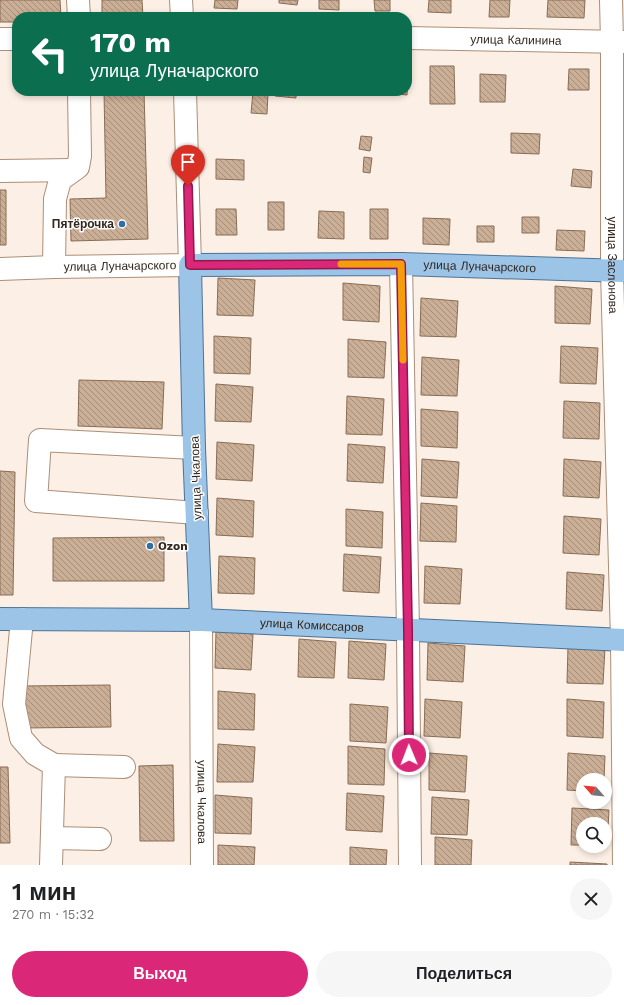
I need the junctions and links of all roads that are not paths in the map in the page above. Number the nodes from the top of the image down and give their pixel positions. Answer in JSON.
{"nodes":[{"id":1,"x":78,"y":0,"type":"edge"},
{"id":2,"x":181,"y":0,"type":"edge"},
{"id":3,"x":611,"y":0,"type":"edge"},
{"id":4,"x":79,"y":12,"type":"edge"},
{"id":5,"x":182,"y":12,"type":"edge"},
{"id":6,"x":412,"y":38,"type":"edge"},
{"id":7,"x":0,"y":39,"type":"edge"},
{"id":8,"x":12,"y":39,"type":"edge"},
{"id":9,"x":618,"y":42,"type":"edge"},
{"id":10,"x":79,"y":96,"type":"edge"},
{"id":11,"x":185,"y":96,"type":"edge"},
{"id":12,"x":73,"y":170,"type":"junction"},
{"id":13,"x":0,"y":171,"type":"edge"},
{"id":14,"x":401,"y":264,"type":"junction"},
{"id":15,"x":190,"y":265,"type":"junction"},
{"id":16,"x":54,"y":267,"type":"junction"},
{"id":17,"x":0,"y":269,"type":"edge"},
{"id":18,"x":618,"y":271,"type":"edge"},
{"id":19,"x":194,"y":448,"type":"junction"},
{"id":20,"x":197,"y":513,"type":"junction"},
{"id":21,"x":0,"y":619,"type":"edge"},
{"id":22,"x":22,"y":619,"type":"junction"},
{"id":23,"x":201,"y":620,"type":"junction"},
{"id":24,"x":408,"y":630,"type":"junction"},
{"id":25,"x":623,"y":640,"type":"edge"},
{"id":26,"x":54,"y":765,"type":"junction"},
{"id":27,"x":124,"y":766,"type":"dead end"},
{"id":28,"x":52,"y":838,"type":"junction"},
{"id":29,"x":100,"y":839,"type":"dead end"},
{"id":30,"x":51,"y":865,"type":"edge"},
{"id":31,"x":202,"y":865,"type":"edge"},
{"id":32,"x":410,"y":865,"type":"edge"},
{"id":33,"x":624,"y":865,"type":"edge"}],
"edges":[{"from":1,"to":4,"type":"street"},
{"from":2,"to":5,"type":"street"},
{"from":3,"to":9,"type":"street","name":"улица Заслонова"},
{"from":6,"to":9,"type":"street","name":"улица Калинина"},
{"from":7,"to":8,"type":"street"},
{"from":9,"to":18,"type":"street","name":"улица Заслонова"},
{"from":10,"to":12,"type":"street"},
{"from":11,"to":15,"type":"street","name":"улица Чкалова"},
{"from":12,"to":13,"type":"street"},
{"from":12,"to":16,"type":"street"},
{"from":14,"to":15,"type":"main road","name":"улица Луначарского"},
{"from":14,"to":18,"type":"main road","name":"улица Луначарского"},
{"from":14,"to":24,"type":"street"},
{"from":15,"to":16,"type":"street","name":"улица Луначарского"},
{"from":15,"to":19,"type":"main road","name":"улица Чкалова"},
{"from":16,"to":17,"type":"street","name":"улица Луначарского"},
{"from":18,"to":25,"type":"street","name":"улица Заслонова"},
{"from":19,"to":20,"type":"main road","name":"улица Чкалова"},
{"from":19,"to":20,"type":"street"},
{"from":20,"to":23,"type":"main road","name":"улица Чкалова"},
{"from":21,"to":22,"type":"main road","name":"улица Комиссаров"},
{"from":22,"to":23,"type":"main road","name":"улица Комиссаров"},
{"from":22,"to":26,"type":"street"},
{"from":23,"to":24,"type":"main road","name":"улица Комиссаров"},
{"from":23,"to":31,"type":"street","name":"улица Чкалова"},
{"from":24,"to":25,"type":"main road","name":"улица Комиссаров"},
{"from":24,"to":32,"type":"street"},
{"from":25,"to":33,"type":"street","name":"улица Заслонова"},
{"from":26,"to":27,"type":"street"},
{"from":26,"to":28,"type":"street"},
{"from":28,"to":29,"type":"street"},
{"from":28,"to":30,"type":"street"}]}
